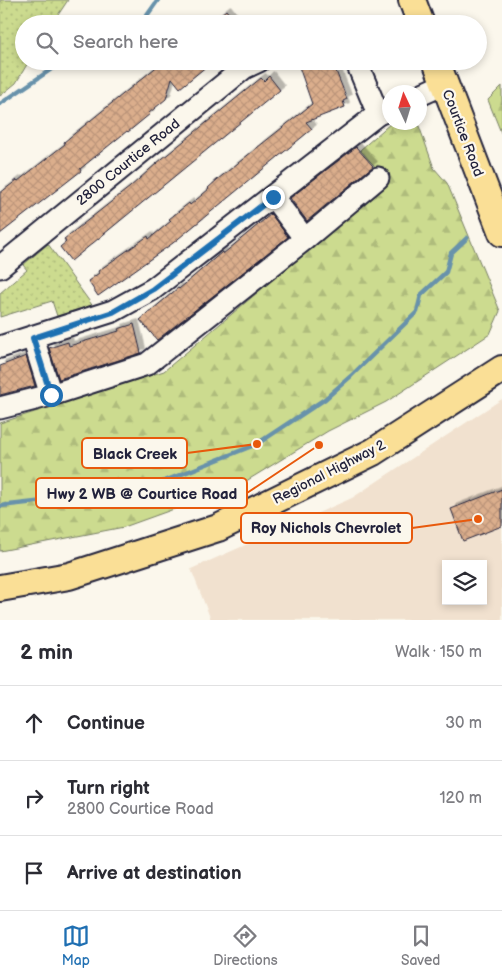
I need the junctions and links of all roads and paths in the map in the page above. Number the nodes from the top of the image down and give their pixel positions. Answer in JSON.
{"nodes":[{"id":1,"x":412,"y":0,"type":"edge"},
{"id":2,"x":418,"y":15,"type":"edge"},
{"id":3,"x":242,"y":70,"type":"edge"},
{"id":4,"x":361,"y":70,"type":"edge"},
{"id":5,"x":440,"y":73,"type":"edge"},
{"id":6,"x":427,"y":87,"type":"edge"},
{"id":7,"x":382,"y":108,"type":"edge"},
{"id":8,"x":382,"y":114,"type":"edge"},
{"id":9,"x":378,"y":178,"type":"dead end"},
{"id":10,"x":273,"y":197,"type":"junction"},
{"id":11,"x":502,"y":233,"type":"edge"},
{"id":12,"x":305,"y":239,"type":"junction"},
{"id":13,"x":0,"y":267,"type":"edge"},
{"id":14,"x":33,"y":338,"type":"junction"},
{"id":15,"x":0,"y":347,"type":"edge"},
{"id":16,"x":502,"y":369,"type":"edge"},
{"id":17,"x":51,"y":395,"type":"junction"},
{"id":18,"x":0,"y":408,"type":"edge"},
{"id":19,"x":0,"y":588,"type":"edge"}],
"edges":[{"from":1,"to":2,"type":"main road"},
{"from":3,"to":13,"type":"street","name":"2800 Courtice Road"},
{"from":4,"to":7,"type":"street"},
{"from":5,"to":6,"type":"street"},
{"from":5,"to":11,"type":"main road","name":"Courtice Road"},
{"from":8,"to":10,"type":"street"},
{"from":9,"to":12,"type":"street"},
{"from":10,"to":12,"type":"street"},
{"from":10,"to":14,"type":"street"},
{"from":12,"to":17,"type":"street"},
{"from":14,"to":15,"type":"street"},
{"from":14,"to":17,"type":"street"},
{"from":16,"to":19,"type":"main road","name":"Regional Highway 2"},
{"from":17,"to":18,"type":"street"}]}
